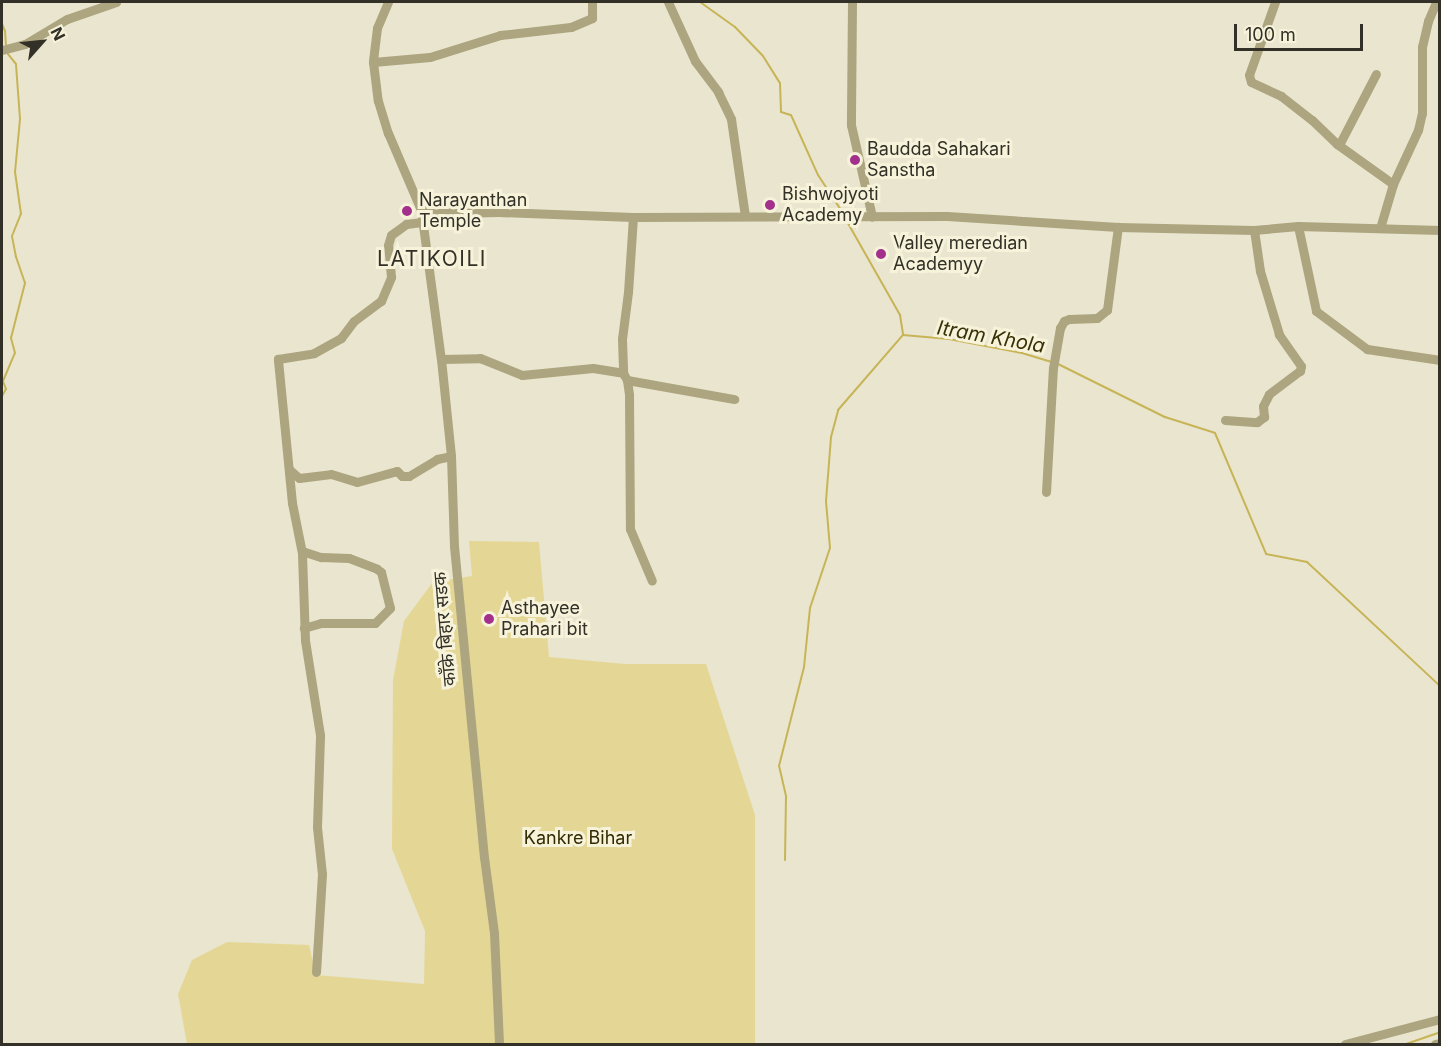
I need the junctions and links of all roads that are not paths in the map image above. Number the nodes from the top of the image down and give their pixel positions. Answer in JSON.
{"nodes":[{"id":1,"x":116,"y":2,"type":"edge"},
{"id":2,"x":388,"y":2,"type":"edge"},
{"id":3,"x":592,"y":2,"type":"edge"},
{"id":4,"x":668,"y":2,"type":"edge"},
{"id":5,"x":852,"y":2,"type":"edge"},
{"id":6,"x":1275,"y":2,"type":"edge"},
{"id":7,"x":1436,"y":2,"type":"edge"},
{"id":8,"x":2,"y":50,"type":"edge"},
{"id":9,"x":373,"y":62,"type":"junction"},
{"id":10,"x":1376,"y":74,"type":"dead end"},
{"id":11,"x":1339,"y":145,"type":"junction"},
{"id":12,"x":1393,"y":184,"type":"junction"},
{"id":13,"x":421,"y":210,"type":"junction"},
{"id":14,"x":745,"y":216,"type":"junction"},
{"id":15,"x":633,"y":217,"type":"junction"},
{"id":16,"x":872,"y":217,"type":"junction"},
{"id":17,"x":422,"y":222,"type":"junction"},
{"id":18,"x":1298,"y":226,"type":"junction"},
{"id":19,"x":1118,"y":227,"type":"junction"},
{"id":20,"x":1380,"y":228,"type":"junction"},
{"id":21,"x":1254,"y":230,"type":"junction"},
{"id":22,"x":1440,"y":230,"type":"edge"},
{"id":23,"x":441,"y":359,"type":"junction"},
{"id":24,"x":1440,"y":360,"type":"edge"},
{"id":25,"x":625,"y":377,"type":"junction"},
{"id":26,"x":734,"y":399,"type":"dead end"},
{"id":27,"x":1225,"y":420,"type":"dead end"},
{"id":28,"x":451,"y":456,"type":"junction"},
{"id":29,"x":290,"y":470,"type":"junction"},
{"id":30,"x":1046,"y":492,"type":"dead end"},
{"id":31,"x":302,"y":552,"type":"junction"},
{"id":32,"x":652,"y":581,"type":"dead end"},
{"id":33,"x":304,"y":628,"type":"junction"},
{"id":34,"x":316,"y":972,"type":"dead end"},
{"id":35,"x":1440,"y":1019,"type":"edge"},
{"id":36,"x":1440,"y":1043,"type":"edge"},
{"id":37,"x":499,"y":1044,"type":"edge"},
{"id":38,"x":1345,"y":1044,"type":"edge"},
{"id":39,"x":1435,"y":1044,"type":"edge"}],
"edges":[{"from":1,"to":8,"type":"street"},
{"from":2,"to":9,"type":"street","name":"काँक्रे बिहार सडक"},
{"from":3,"to":9,"type":"street"},
{"from":4,"to":14,"type":"street"},
{"from":5,"to":16,"type":"street"},
{"from":6,"to":11,"type":"street"},
{"from":7,"to":12,"type":"street"},
{"from":9,"to":13,"type":"street","name":"काँक्रे बिहार सडक"},
{"from":10,"to":11,"type":"street"},
{"from":11,"to":12,"type":"street"},
{"from":12,"to":20,"type":"street"},
{"from":13,"to":15,"type":"street"},
{"from":13,"to":17,"type":"street","name":"काँक्रे बिहार सडक"},
{"from":14,"to":15,"type":"street"},
{"from":14,"to":16,"type":"street"},
{"from":15,"to":25,"type":"street"},
{"from":16,"to":19,"type":"street"},
{"from":17,"to":23,"type":"street","name":"काँक्रे बिहार सडक"},
{"from":17,"to":29,"type":"street"},
{"from":18,"to":20,"type":"street"},
{"from":18,"to":21,"type":"street"},
{"from":18,"to":24,"type":"street"},
{"from":19,"to":21,"type":"street"},
{"from":19,"to":30,"type":"street"},
{"from":20,"to":22,"type":"street"},
{"from":21,"to":27,"type":"street"},
{"from":23,"to":25,"type":"street"},
{"from":23,"to":28,"type":"street","name":"काँक्रे बिहार सडक"},
{"from":25,"to":26,"type":"street"},
{"from":25,"to":32,"type":"street"},
{"from":28,"to":29,"type":"street"},
{"from":28,"to":37,"type":"street","name":"काँक्रे बिहार सडक"},
{"from":29,"to":31,"type":"street"},
{"from":31,"to":33,"type":"street"},
{"from":31,"to":33,"type":"street"},
{"from":33,"to":34,"type":"street"},
{"from":35,"to":38,"type":"street"},
{"from":36,"to":39,"type":"street"}]}
